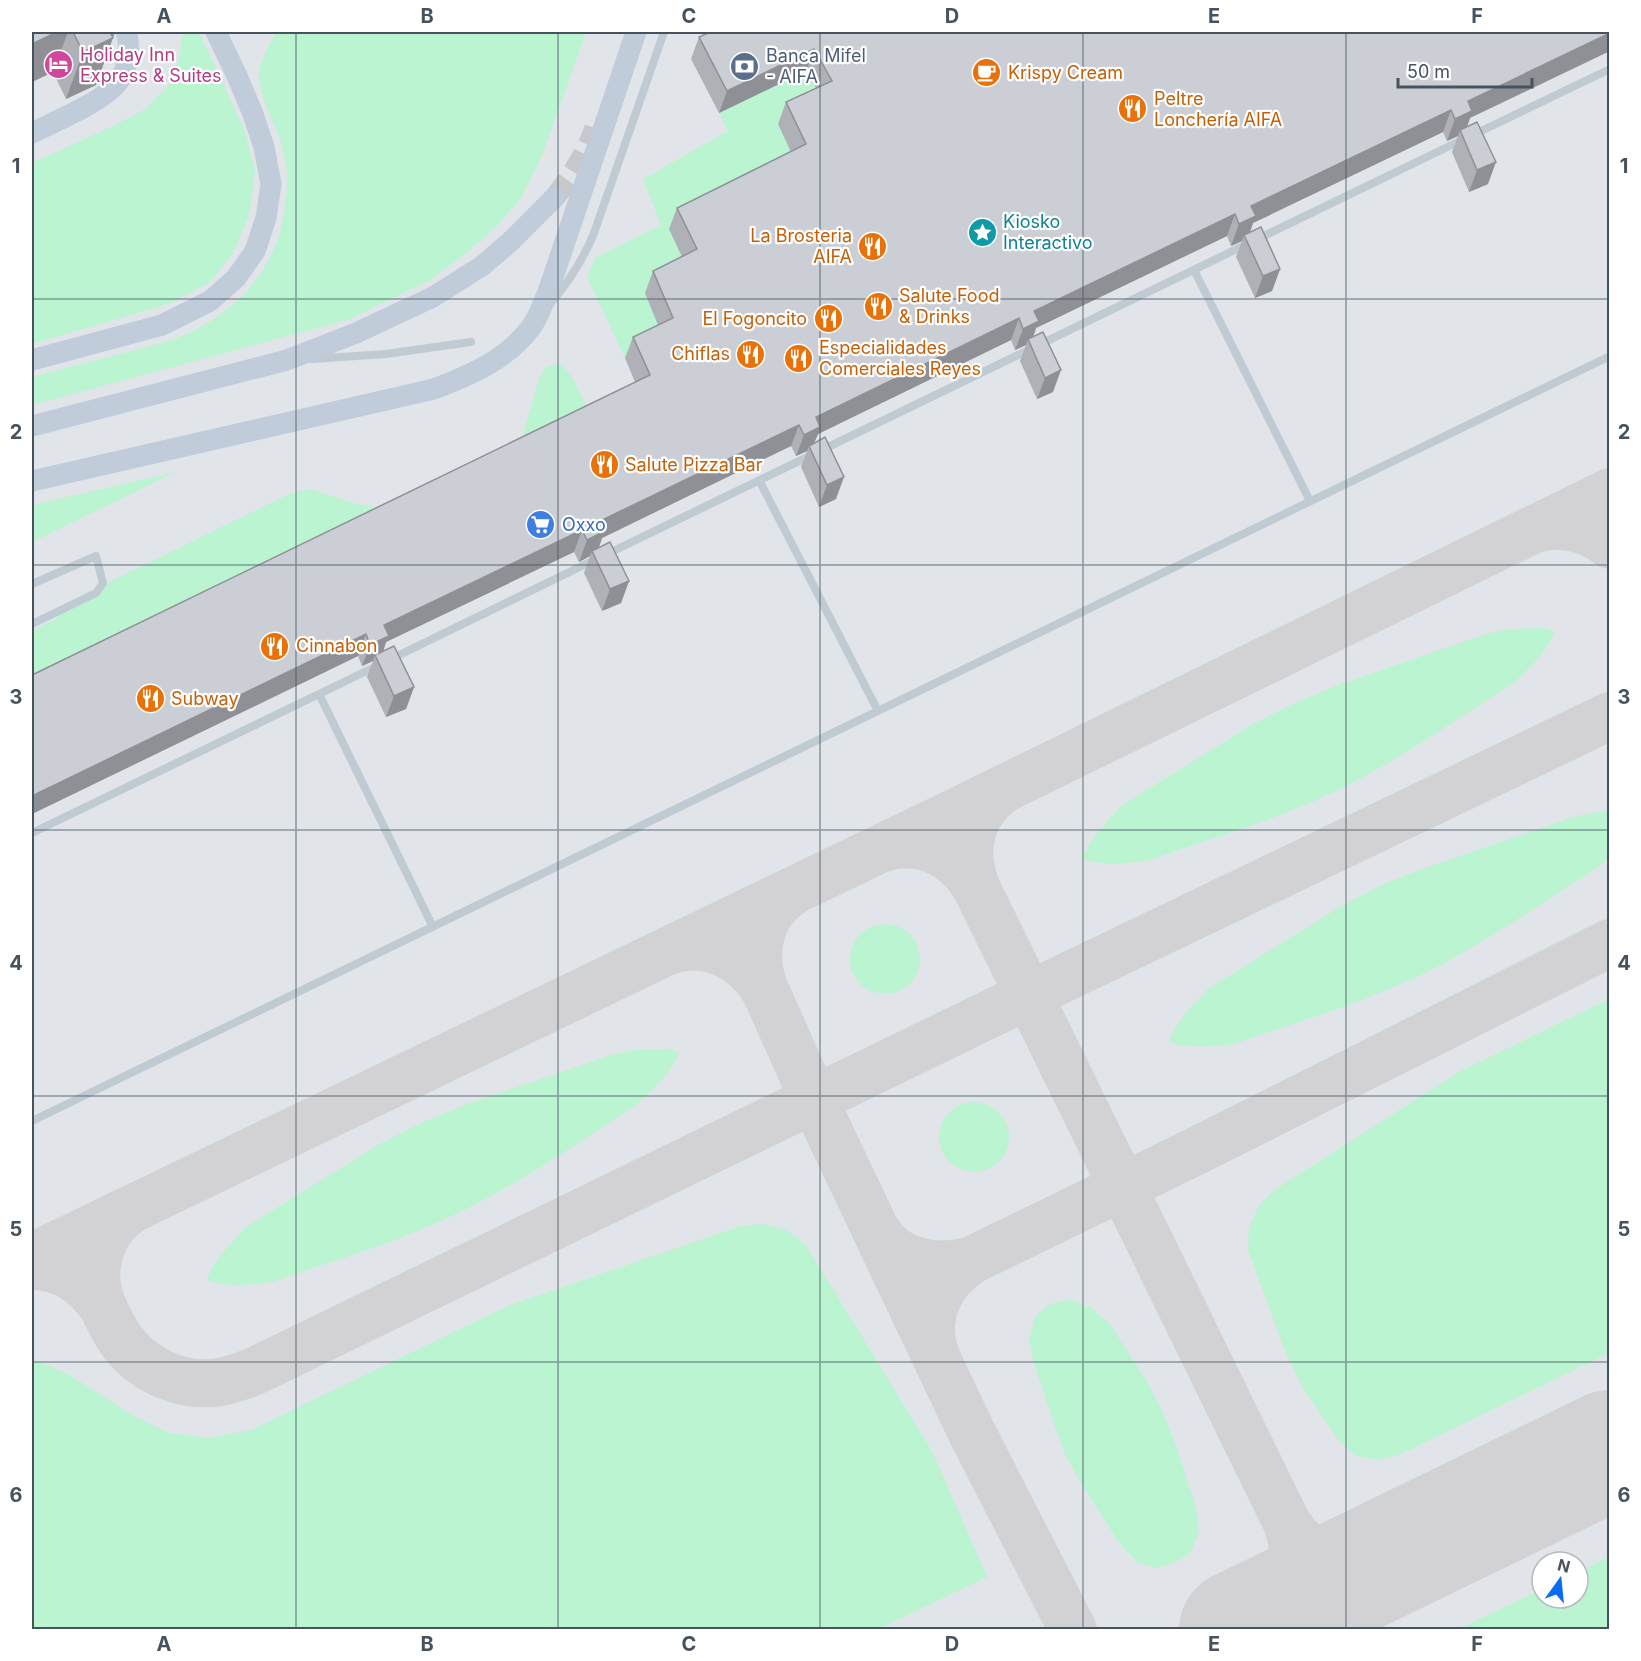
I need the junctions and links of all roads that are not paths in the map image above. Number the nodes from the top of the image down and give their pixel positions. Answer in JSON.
{"nodes":[{"id":1,"x":126,"y":32,"type":"edge"},
{"id":2,"x":216,"y":32,"type":"edge"},
{"id":3,"x":636,"y":32,"type":"edge"},
{"id":4,"x":664,"y":32,"type":"edge"},
{"id":5,"x":1610,"y":69,"type":"edge"},
{"id":6,"x":32,"y":133,"type":"edge"},
{"id":7,"x":555,"y":197,"type":"tunnel mouth"},
{"id":8,"x":1194,"y":270,"type":"junction"},
{"id":9,"x":534,"y":324,"type":"junction"},
{"id":10,"x":471,"y":342,"type":"dead end"},
{"id":11,"x":1610,"y":356,"type":"edge"},
{"id":12,"x":32,"y":360,"type":"edge"},
{"id":13,"x":287,"y":360,"type":"junction"},
{"id":14,"x":32,"y":426,"type":"edge"},
{"id":15,"x":759,"y":480,"type":"junction"},
{"id":16,"x":32,"y":481,"type":"edge"},
{"id":17,"x":1310,"y":501,"type":"junction"},
{"id":18,"x":32,"y":584,"type":"edge"},
{"id":19,"x":32,"y":624,"type":"edge"},
{"id":20,"x":319,"y":694,"type":"junction"},
{"id":21,"x":878,"y":711,"type":"junction"},
{"id":22,"x":32,"y":833,"type":"edge"},
{"id":23,"x":433,"y":927,"type":"junction"},
{"id":24,"x":32,"y":1121,"type":"edge"}],
"edges":[{"from":1,"to":6,"type":"main road"},
{"from":2,"to":12,"type":"main road"},
{"from":3,"to":9,"type":"main road","bridge":true},
{"from":4,"to":9,"type":"lane","bridge":true},
{"from":5,"to":8,"type":"lane"},
{"from":7,"to":13,"type":"main road"},
{"from":8,"to":15,"type":"lane"},
{"from":8,"to":17,"type":"lane"},
{"from":9,"to":16,"type":"main road","bridge":true},
{"from":10,"to":13,"type":"lane"},
{"from":11,"to":17,"type":"lane"},
{"from":13,"to":14,"type":"main road"},
{"from":15,"to":20,"type":"lane"},
{"from":15,"to":21,"type":"lane"},
{"from":17,"to":21,"type":"lane"},
{"from":18,"to":19,"type":"lane"},
{"from":20,"to":22,"type":"lane"},
{"from":20,"to":23,"type":"lane"},
{"from":21,"to":23,"type":"lane"},
{"from":23,"to":24,"type":"lane"}]}
